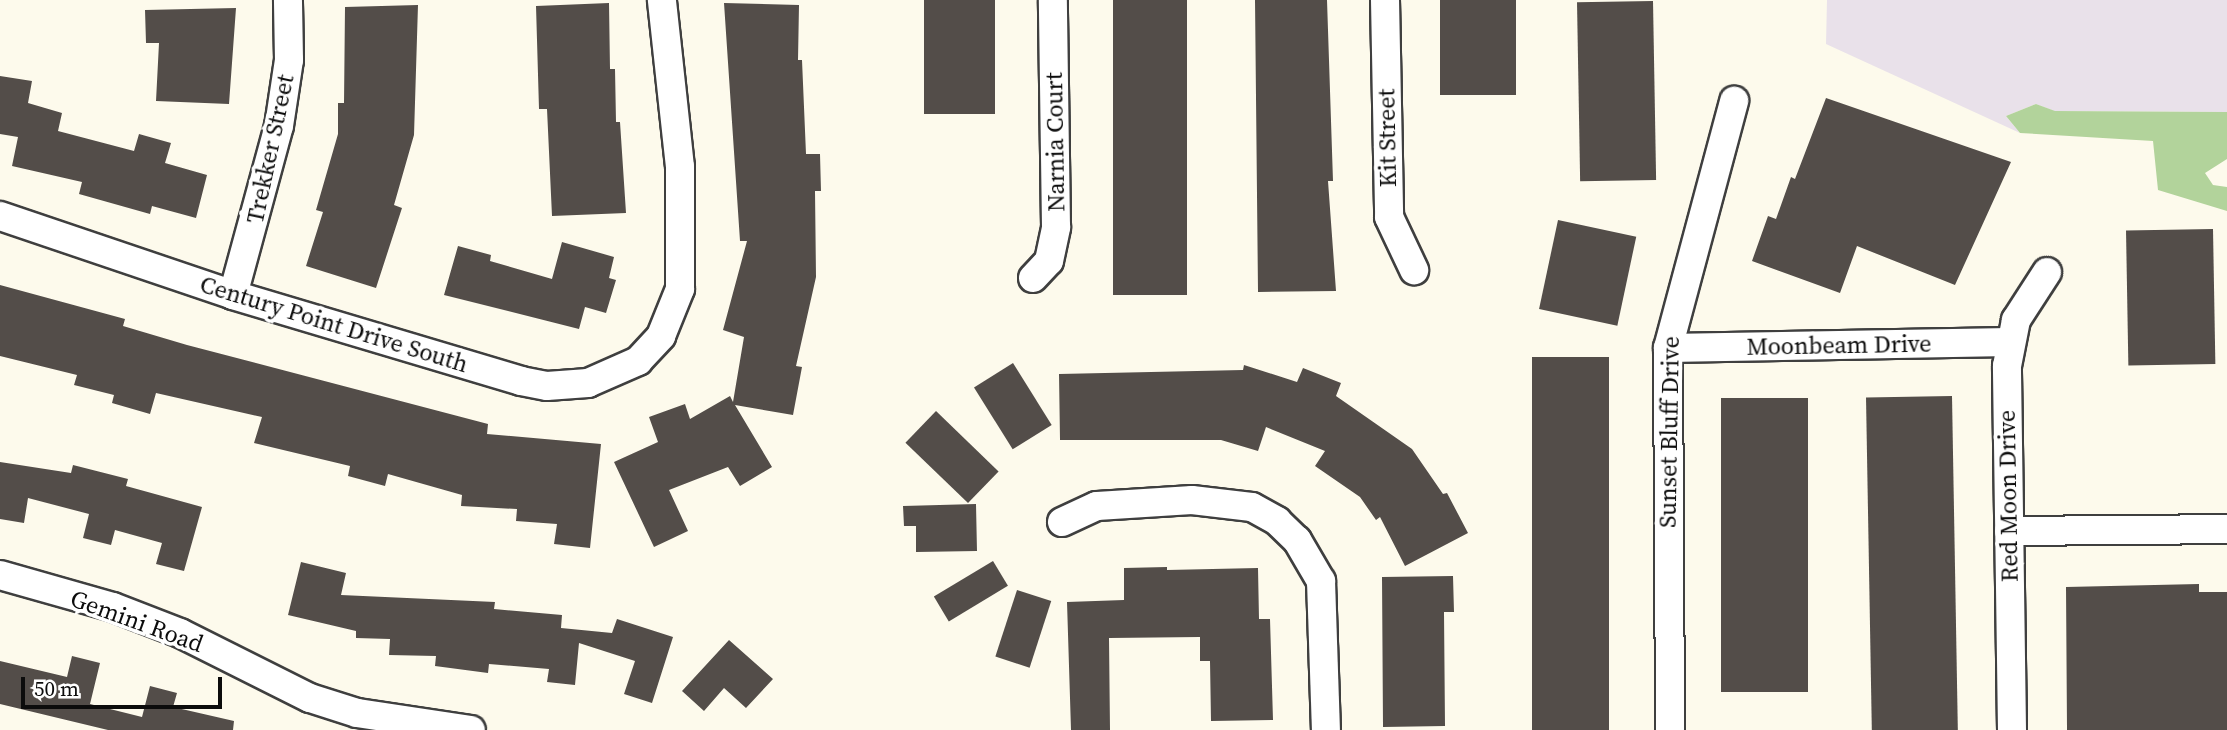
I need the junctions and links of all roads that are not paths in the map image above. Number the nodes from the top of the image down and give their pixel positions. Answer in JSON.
{"nodes":[{"id":1,"x":288,"y":0,"type":"edge"},
{"id":2,"x":662,"y":0,"type":"edge"},
{"id":3,"x":1053,"y":0,"type":"edge"},
{"id":4,"x":1385,"y":0,"type":"edge"},
{"id":5,"x":1734,"y":101,"type":"dead end"},
{"id":6,"x":0,"y":216,"type":"edge"},
{"id":7,"x":1414,"y":270,"type":"dead end"},
{"id":8,"x":2047,"y":272,"type":"dead end"},
{"id":9,"x":1033,"y":278,"type":"dead end"},
{"id":10,"x":233,"y":295,"type":"junction"},
{"id":11,"x":2010,"y":342,"type":"junction"},
{"id":12,"x":1668,"y":348,"type":"junction"},
{"id":13,"x":1062,"y":522,"type":"dead end"},
{"id":14,"x":2227,"y":529,"type":"edge"},
{"id":15,"x":2009,"y":531,"type":"junction"},
{"id":16,"x":0,"y":575,"type":"edge"},
{"id":17,"x":471,"y":730,"type":"edge"},
{"id":18,"x":1326,"y":730,"type":"edge"},
{"id":19,"x":1670,"y":730,"type":"edge"},
{"id":20,"x":2012,"y":730,"type":"edge"}],
"edges":[{"from":1,"to":10,"type":"street","name":"Trekker Street"},
{"from":2,"to":10,"type":"street","name":"Century Point Drive South"},
{"from":3,"to":9,"type":"street","name":"Narnia Court"},
{"from":4,"to":7,"type":"street","name":"Kit Street"},
{"from":5,"to":12,"type":"street","name":"Sunset Bluff Drive"},
{"from":6,"to":10,"type":"street","name":"Century Point Drive South"},
{"from":8,"to":11,"type":"street","name":"Red Moon Drive"},
{"from":11,"to":12,"type":"street","name":"Moonbeam Drive"},
{"from":11,"to":15,"type":"street","name":"Red Moon Drive"},
{"from":12,"to":19,"type":"street","name":"Sunset Bluff Drive"},
{"from":13,"to":18,"type":"street"},
{"from":14,"to":15,"type":"street"},
{"from":15,"to":20,"type":"street","name":"Red Moon Drive"},
{"from":16,"to":17,"type":"street","name":"Gemini Road"}]}
